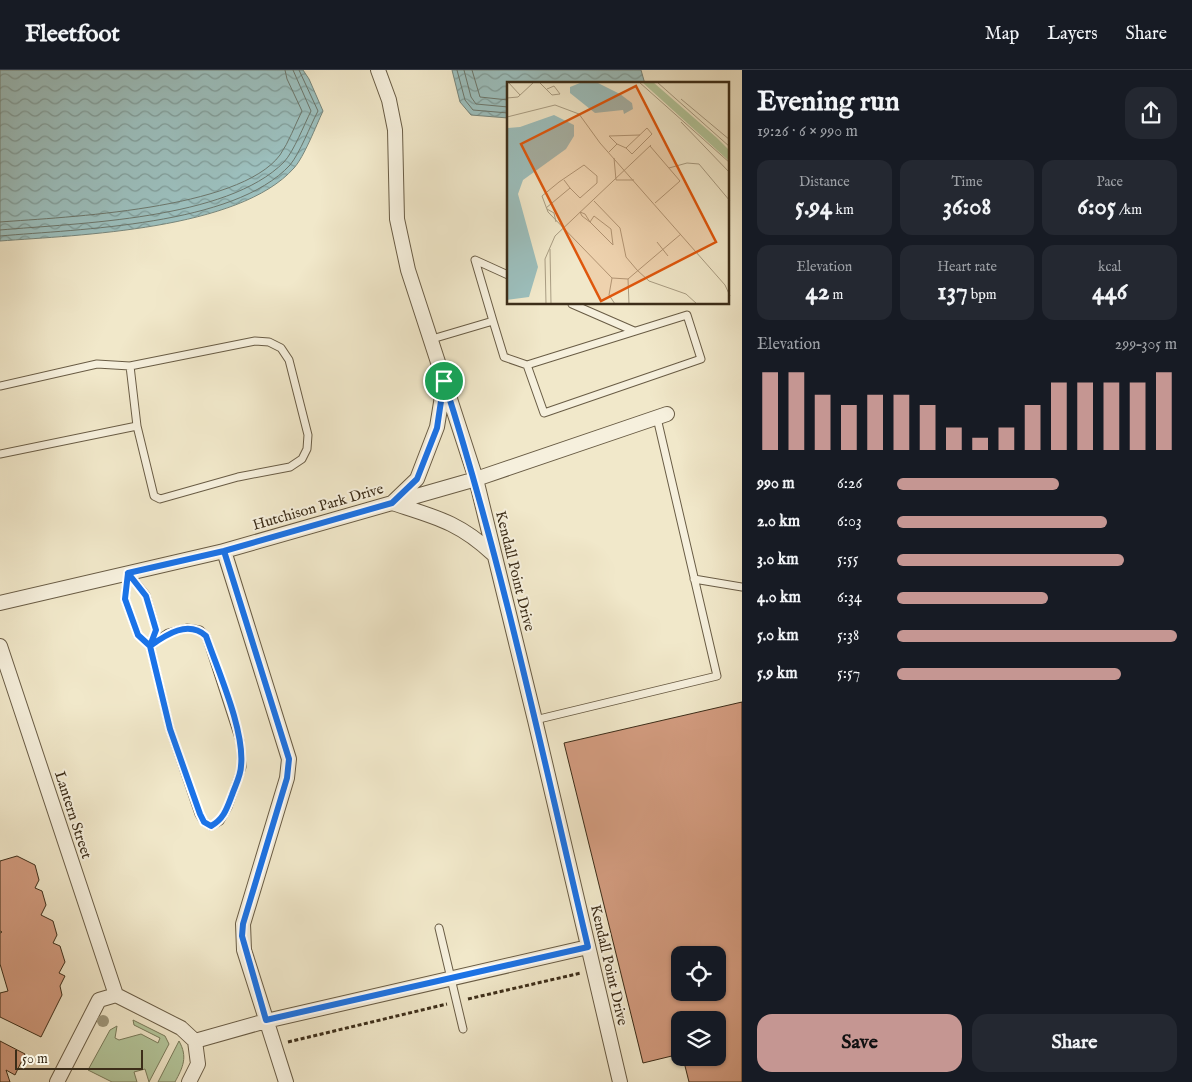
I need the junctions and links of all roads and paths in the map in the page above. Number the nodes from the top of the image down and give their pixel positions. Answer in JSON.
{"nodes":[{"id":1,"x":378,"y":70,"type":"edge"},
{"id":2,"x":507,"y":275,"type":"edge"},
{"id":3,"x":574,"y":305,"type":"edge"},
{"id":4,"x":493,"y":321,"type":"junction"},
{"id":5,"x":634,"y":331,"type":"junction"},
{"id":6,"x":432,"y":340,"type":"junction"},
{"id":7,"x":528,"y":365,"type":"junction"},
{"id":8,"x":130,"y":366,"type":"junction"},
{"id":9,"x":444,"y":381,"type":"junction"},
{"id":10,"x":0,"y":386,"type":"edge"},
{"id":11,"x":662,"y":416,"type":"joint"},
{"id":12,"x":137,"y":426,"type":"junction"},
{"id":13,"x":0,"y":454,"type":"edge"},
{"id":14,"x":476,"y":479,"type":"junction"},
{"id":15,"x":392,"y":503,"type":"junction"},
{"id":16,"x":224,"y":551,"type":"junction"},
{"id":17,"x":494,"y":555,"type":"junction"},
{"id":18,"x":128,"y":573,"type":"junction"},
{"id":19,"x":694,"y":579,"type":"junction"},
{"id":20,"x":742,"y":587,"type":"edge"},
{"id":21,"x":0,"y":603,"type":"edge"},
{"id":22,"x":0,"y":646,"type":"edge"},
{"id":23,"x":150,"y":646,"type":"junction"},
{"id":24,"x":535,"y":720,"type":"junction"},
{"id":25,"x":439,"y":928,"type":"dead end"},
{"id":26,"x":588,"y":947,"type":"junction"},
{"id":27,"x":581,"y":973,"type":"dead end"},
{"id":28,"x":451,"y":978,"type":"junction"},
{"id":29,"x":116,"y":995,"type":"junction"},
{"id":30,"x":456,"y":1002,"type":"junction"},
{"id":31,"x":266,"y":1020,"type":"junction"},
{"id":32,"x":463,"y":1029,"type":"dead end"},
{"id":33,"x":195,"y":1041,"type":"junction"},
{"id":34,"x":287,"y":1042,"type":"dead end"},
{"id":35,"x":57,"y":1082,"type":"edge"},
{"id":36,"x":189,"y":1082,"type":"edge"},
{"id":37,"x":286,"y":1082,"type":"edge"},
{"id":38,"x":620,"y":1082,"type":"edge"}],
"edges":[{"from":1,"to":6,"type":"street","name":"Kendall Point Drive"},
{"from":2,"to":4,"type":"lane"},
{"from":3,"to":5,"type":"lane"},
{"from":4,"to":6,"type":"lane"},
{"from":4,"to":7,"type":"lane"},
{"from":5,"to":7,"type":"lane"},
{"from":5,"to":7,"type":"lane"},
{"from":6,"to":9,"type":"street","name":"Kendall Point Drive"},
{"from":8,"to":10,"type":"lane"},
{"from":8,"to":12,"type":"lane"},
{"from":8,"to":12,"type":"lane"},
{"from":9,"to":14,"type":"street","name":"Kendall Point Drive"},
{"from":9,"to":15,"type":"street"},
{"from":11,"to":14,"type":"street","name":"Hutchison Park Drive"},
{"from":11,"to":19,"type":"lane"},
{"from":12,"to":13,"type":"lane"},
{"from":14,"to":15,"type":"street","name":"Hutchison Park Drive"},
{"from":14,"to":17,"type":"street","name":"Kendall Point Drive"},
{"from":15,"to":16,"type":"street","name":"Hutchison Park Drive"},
{"from":15,"to":17,"type":"street"},
{"from":16,"to":18,"type":"street","name":"Hutchison Park Drive"},
{"from":16,"to":31,"type":"street"},
{"from":17,"to":24,"type":"street","name":"Kendall Point Drive"},
{"from":18,"to":21,"type":"street","name":"Hutchison Park Drive"},
{"from":18,"to":23,"type":"lane"},
{"from":18,"to":23,"type":"lane"},
{"from":19,"to":20,"type":"lane"},
{"from":19,"to":24,"type":"lane"},
{"from":22,"to":29,"type":"street","name":"Lantern Street"},
{"from":23,"to":23,"type":"lane"},
{"from":24,"to":26,"type":"street","name":"Kendall Point Drive"},
{"from":25,"to":28,"type":"lane"},
{"from":26,"to":28,"type":"street"},
{"from":26,"to":38,"type":"street","name":"Kendall Point Drive"},
{"from":27,"to":30,"type":"path"},
{"from":28,"to":30,"type":"lane"},
{"from":28,"to":31,"type":"street"},
{"from":29,"to":33,"type":"street"},
{"from":29,"to":35,"type":"street"},
{"from":30,"to":32,"type":"lane"},
{"from":30,"to":34,"type":"path"},
{"from":31,"to":33,"type":"street"},
{"from":31,"to":37,"type":"street"},
{"from":33,"to":36,"type":"street"}]}
